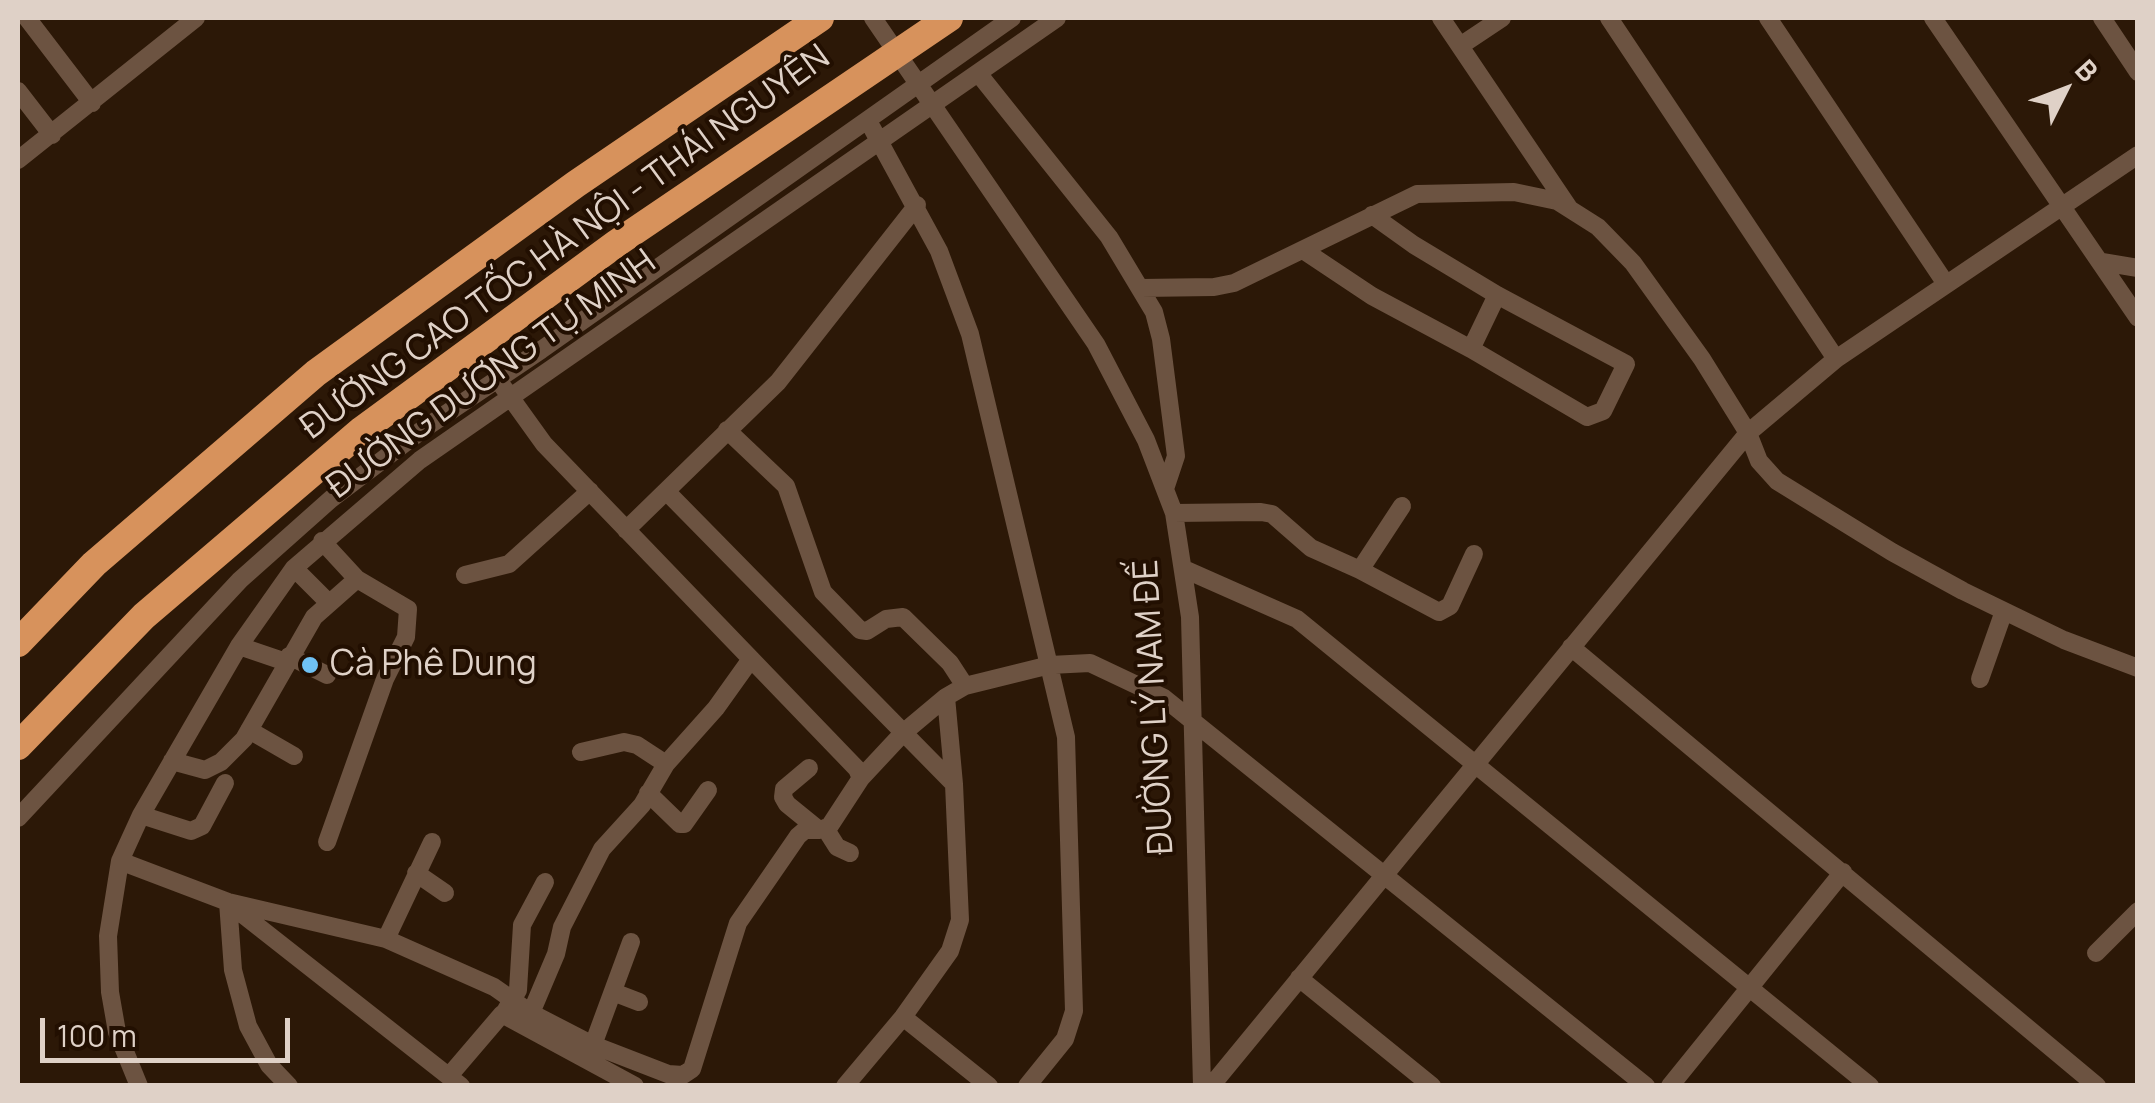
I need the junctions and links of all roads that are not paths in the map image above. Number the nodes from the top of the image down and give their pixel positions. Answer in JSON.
{"nodes":[{"id":1,"x":27,"y":18,"type":"edge"},
{"id":2,"x":820,"y":18,"type":"edge"},
{"id":3,"x":873,"y":18,"type":"edge"},
{"id":4,"x":949,"y":18,"type":"edge"},
{"id":5,"x":1012,"y":18,"type":"edge"},
{"id":6,"x":1056,"y":18,"type":"edge"},
{"id":7,"x":1441,"y":18,"type":"edge"},
{"id":8,"x":1502,"y":18,"type":"edge"},
{"id":9,"x":1609,"y":18,"type":"edge"},
{"id":10,"x":1768,"y":18,"type":"edge"},
{"id":11,"x":1933,"y":18,"type":"edge"},
{"id":12,"x":2102,"y":18,"type":"edge"},
{"id":13,"x":186,"y":21,"type":"edge"},
{"id":14,"x":1460,"y":46,"type":"junction"},
{"id":15,"x":2138,"y":72,"type":"edge"},
{"id":16,"x":978,"y":74,"type":"junction"},
{"id":17,"x":18,"y":90,"type":"edge"},
{"id":18,"x":92,"y":103,"type":"junction"},
{"id":19,"x":867,"y":120,"type":"junction"},
{"id":20,"x":52,"y":135,"type":"junction"},
{"id":21,"x":878,"y":138,"type":"junction"},
{"id":22,"x":2138,"y":155,"type":"edge"},
{"id":23,"x":18,"y":160,"type":"edge"},
{"id":24,"x":917,"y":205,"type":"junction"},
{"id":25,"x":2060,"y":207,"type":"junction"},
{"id":26,"x":1570,"y":208,"type":"junction"},
{"id":27,"x":1372,"y":215,"type":"junction"},
{"id":28,"x":1303,"y":250,"type":"junction"},
{"id":29,"x":2102,"y":262,"type":"junction"},
{"id":30,"x":2138,"y":268,"type":"edge"},
{"id":31,"x":1946,"y":284,"type":"junction"},
{"id":32,"x":1141,"y":288,"type":"junction"},
{"id":33,"x":1497,"y":295,"type":"junction"},
{"id":34,"x":2138,"y":318,"type":"edge"},
{"id":35,"x":1471,"y":349,"type":"junction"},
{"id":36,"x":1836,"y":359,"type":"junction"},
{"id":37,"x":498,"y":380,"type":"junction"},
{"id":38,"x":510,"y":397,"type":"junction"},
{"id":39,"x":727,"y":430,"type":"junction"},
{"id":40,"x":1748,"y":433,"type":"junction"},
{"id":41,"x":590,"y":490,"type":"junction"},
{"id":42,"x":1164,"y":490,"type":"junction"},
{"id":43,"x":666,"y":491,"type":"junction"},
{"id":44,"x":1402,"y":506,"type":"dead end"},
{"id":45,"x":1174,"y":513,"type":"junction"},
{"id":46,"x":626,"y":530,"type":"junction"},
{"id":47,"x":322,"y":541,"type":"junction"},
{"id":48,"x":1474,"y":554,"type":"dead end"},
{"id":49,"x":94,"y":564,"type":"junction"},
{"id":50,"x":294,"y":568,"type":"junction"},
{"id":51,"x":1184,"y":569,"type":"junction"},
{"id":52,"x":1360,"y":570,"type":"junction"},
{"id":53,"x":464,"y":575,"type":"dead end"},
{"id":54,"x":357,"y":579,"type":"junction"},
{"id":55,"x":328,"y":602,"type":"junction"},
{"id":56,"x":2004,"y":611,"type":"junction"},
{"id":57,"x":18,"y":630,"type":"edge"},
{"id":58,"x":18,"y":643,"type":"edge"},
{"id":59,"x":239,"y":646,"type":"junction"},
{"id":60,"x":1572,"y":647,"type":"junction"},
{"id":61,"x":288,"y":659,"type":"junction"},
{"id":62,"x":750,"y":659,"type":"junction"},
{"id":63,"x":1050,"y":664,"type":"junction"},
{"id":64,"x":2138,"y":668,"type":"edge"},
{"id":65,"x":327,"y":676,"type":"dead end"},
{"id":66,"x":1980,"y":678,"type":"dead end"},
{"id":67,"x":965,"y":686,"type":"junction"},
{"id":68,"x":946,"y":697,"type":"junction"},
{"id":69,"x":1194,"y":720,"type":"junction"},
{"id":70,"x":249,"y":730,"type":"junction"},
{"id":71,"x":903,"y":734,"type":"junction"},
{"id":72,"x":18,"y":746,"type":"edge"},
{"id":73,"x":582,"y":752,"type":"dead end"},
{"id":74,"x":294,"y":756,"type":"dead end"},
{"id":75,"x":172,"y":761,"type":"junction"},
{"id":76,"x":666,"y":764,"type":"junction"},
{"id":77,"x":1474,"y":765,"type":"junction"},
{"id":78,"x":809,"y":768,"type":"dead end"},
{"id":79,"x":860,"y":778,"type":"junction"},
{"id":80,"x":225,"y":783,"type":"dead end"},
{"id":81,"x":954,"y":784,"type":"junction"},
{"id":82,"x":708,"y":790,"type":"dead end"},
{"id":83,"x":648,"y":793,"type":"junction"},
{"id":84,"x":141,"y":815,"type":"junction"},
{"id":85,"x":18,"y":818,"type":"edge"},
{"id":86,"x":822,"y":829,"type":"junction"},
{"id":87,"x":327,"y":842,"type":"dead end"},
{"id":88,"x":432,"y":842,"type":"dead end"},
{"id":89,"x":850,"y":853,"type":"dead end"},
{"id":90,"x":120,"y":861,"type":"junction"},
{"id":91,"x":1843,"y":872,"type":"junction"},
{"id":92,"x":416,"y":873,"type":"junction"},
{"id":93,"x":1384,"y":875,"type":"junction"},
{"id":94,"x":545,"y":882,"type":"dead end"},
{"id":95,"x":446,"y":892,"type":"dead end"},
{"id":96,"x":228,"y":902,"type":"junction"},
{"id":97,"x":2138,"y":911,"type":"edge"},
{"id":98,"x":386,"y":939,"type":"junction"},
{"id":99,"x":631,"y":942,"type":"dead end"},
{"id":100,"x":2096,"y":954,"type":"dead end"},
{"id":101,"x":1299,"y":978,"type":"junction"},
{"id":102,"x":1750,"y":987,"type":"junction"},
{"id":103,"x":613,"y":992,"type":"junction"},
{"id":104,"x":639,"y":1002,"type":"dead end"},
{"id":105,"x":507,"y":1008,"type":"junction"},
{"id":106,"x":531,"y":1013,"type":"junction"},
{"id":107,"x":903,"y":1017,"type":"junction"},
{"id":108,"x":593,"y":1045,"type":"junction"},
{"id":109,"x":455,"y":1081,"type":"edge"},
{"id":110,"x":2097,"y":1085,"type":"edge"},
{"id":111,"x":140,"y":1086,"type":"edge"},
{"id":112,"x":289,"y":1086,"type":"edge"},
{"id":113,"x":634,"y":1086,"type":"edge"},
{"id":114,"x":845,"y":1086,"type":"edge"},
{"id":115,"x":989,"y":1086,"type":"edge"},
{"id":116,"x":1026,"y":1086,"type":"edge"},
{"id":117,"x":1202,"y":1086,"type":"edge"},
{"id":118,"x":1210,"y":1086,"type":"edge"},
{"id":119,"x":1432,"y":1086,"type":"edge"},
{"id":120,"x":1646,"y":1086,"type":"edge"},
{"id":121,"x":1670,"y":1086,"type":"edge"},
{"id":122,"x":1870,"y":1086,"type":"edge"}],
"edges":[{"from":1,"to":18,"type":"street"},
{"from":2,"to":49,"type":"highway","name":"ĐƯỜNG CAO TỐC HÀ NỘI - THÁI NGUYÊN"},
{"from":3,"to":42,"type":"street","name":"ĐƯỜNG LÝ NAM ĐẾ"},
{"from":4,"to":72,"type":"highway","name":"ĐƯỜNG CAO TỐC HÀ NỘI - THÁI NGUYÊN"},
{"from":5,"to":19,"type":"street","name":"ĐƯỜNG DƯƠNG TỰ MINH"},
{"from":6,"to":16,"type":"street","name":"ĐƯỜNG DƯƠNG TỰ MINH"},
{"from":7,"to":14,"type":"street"},
{"from":8,"to":14,"type":"street"},
{"from":9,"to":36,"type":"street"},
{"from":10,"to":31,"type":"street"},
{"from":11,"to":25,"type":"street"},
{"from":12,"to":15,"type":"street"},
{"from":13,"to":18,"type":"street"},
{"from":14,"to":26,"type":"street"},
{"from":16,"to":21,"type":"street","name":"ĐƯỜNG DƯƠNG TỰ MINH"},
{"from":16,"to":32,"type":"street"},
{"from":17,"to":20,"type":"street"},
{"from":18,"to":20,"type":"street"},
{"from":19,"to":21,"type":"street"},
{"from":19,"to":37,"type":"street","name":"ĐƯỜNG DƯƠNG TỰ MINH"},
{"from":20,"to":23,"type":"street"},
{"from":21,"to":24,"type":"street"},
{"from":21,"to":38,"type":"street","name":"ĐƯỜNG DƯƠNG TỰ MINH"},
{"from":22,"to":25,"type":"street"},
{"from":24,"to":39,"type":"street"},
{"from":24,"to":63,"type":"street"},
{"from":25,"to":29,"type":"street"},
{"from":25,"to":31,"type":"street"},
{"from":26,"to":27,"type":"street"},
{"from":26,"to":40,"type":"street"},
{"from":27,"to":28,"type":"street"},
{"from":27,"to":33,"type":"street"},
{"from":28,"to":32,"type":"street"},
{"from":28,"to":35,"type":"street"},
{"from":29,"to":30,"type":"street"},
{"from":29,"to":34,"type":"street"},
{"from":31,"to":36,"type":"street"},
{"from":32,"to":42,"type":"street"},
{"from":33,"to":35,"type":"street"},
{"from":33,"to":35,"type":"street"},
{"from":36,"to":40,"type":"street"},
{"from":37,"to":38,"type":"street"},
{"from":37,"to":85,"type":"street","name":"ĐƯỜNG DƯƠNG TỰ MINH"},
{"from":38,"to":41,"type":"street"},
{"from":38,"to":47,"type":"street","name":"ĐƯỜNG DƯƠNG TỰ MINH"},
{"from":39,"to":43,"type":"street"},
{"from":39,"to":67,"type":"street"},
{"from":40,"to":56,"type":"street"},
{"from":40,"to":60,"type":"street"},
{"from":41,"to":46,"type":"street"},
{"from":41,"to":53,"type":"street"},
{"from":42,"to":45,"type":"street","name":"ĐƯỜNG LÝ NAM ĐẾ"},
{"from":43,"to":46,"type":"street"},
{"from":43,"to":71,"type":"street"},
{"from":44,"to":52,"type":"street"},
{"from":45,"to":51,"type":"street","name":"ĐƯỜNG LÝ NAM ĐẾ"},
{"from":45,"to":52,"type":"street"},
{"from":46,"to":62,"type":"street"},
{"from":47,"to":50,"type":"street","name":"ĐƯỜNG DƯƠNG TỰ MINH"},
{"from":47,"to":54,"type":"street"},
{"from":48,"to":52,"type":"street"},
{"from":49,"to":57,"type":"highway"},
{"from":49,"to":58,"type":"highway","name":"ĐƯỜNG CAO TỐC HÀ NỘI - THÁI NGUYÊN"},
{"from":50,"to":55,"type":"street"},
{"from":50,"to":59,"type":"street","name":"ĐƯỜNG DƯƠNG TỰ MINH"},
{"from":51,"to":69,"type":"street","name":"ĐƯỜNG LÝ NAM ĐẾ"},
{"from":51,"to":77,"type":"street"},
{"from":54,"to":55,"type":"street"},
{"from":54,"to":87,"type":"street"},
{"from":55,"to":61,"type":"street"},
{"from":56,"to":64,"type":"street"},
{"from":56,"to":66,"type":"street"},
{"from":59,"to":61,"type":"street"},
{"from":59,"to":75,"type":"street","name":"ĐƯỜNG DƯƠNG TỰ MINH"},
{"from":60,"to":77,"type":"street"},
{"from":60,"to":91,"type":"street"},
{"from":61,"to":65,"type":"street"},
{"from":61,"to":70,"type":"street"},
{"from":62,"to":76,"type":"street"},
{"from":62,"to":79,"type":"street"},
{"from":63,"to":67,"type":"street"},
{"from":63,"to":69,"type":"street"},
{"from":63,"to":116,"type":"street"},
{"from":67,"to":68,"type":"street"},
{"from":68,"to":71,"type":"street"},
{"from":68,"to":81,"type":"street"},
{"from":69,"to":93,"type":"street"},
{"from":69,"to":117,"type":"street","name":"ĐƯỜNG LÝ NAM ĐẾ"},
{"from":70,"to":74,"type":"street"},
{"from":70,"to":75,"type":"street"},
{"from":71,"to":79,"type":"street"},
{"from":71,"to":81,"type":"street"},
{"from":73,"to":76,"type":"street"},
{"from":75,"to":84,"type":"street","name":"ĐƯỜNG DƯƠNG TỰ MINH"},
{"from":76,"to":83,"type":"street"},
{"from":77,"to":93,"type":"street"},
{"from":77,"to":102,"type":"street"},
{"from":78,"to":86,"type":"street"},
{"from":79,"to":86,"type":"street"},
{"from":80,"to":84,"type":"street"},
{"from":81,"to":107,"type":"street"},
{"from":82,"to":83,"type":"street"},
{"from":83,"to":106,"type":"street"},
{"from":84,"to":90,"type":"street","name":"ĐƯỜNG DƯƠNG TỰ MINH"},
{"from":86,"to":89,"type":"street"},
{"from":86,"to":108,"type":"street"},
{"from":88,"to":92,"type":"street"},
{"from":90,"to":96,"type":"street"},
{"from":90,"to":111,"type":"street","name":"ĐƯỜNG DƯƠNG TỰ MINH"},
{"from":91,"to":102,"type":"street"},
{"from":91,"to":110,"type":"street"},
{"from":92,"to":95,"type":"street"},
{"from":92,"to":98,"type":"street"},
{"from":93,"to":101,"type":"street"},
{"from":93,"to":120,"type":"street"},
{"from":94,"to":105,"type":"street"},
{"from":96,"to":98,"type":"street"},
{"from":96,"to":109,"type":"street"},
{"from":96,"to":112,"type":"street"},
{"from":97,"to":100,"type":"street"},
{"from":98,"to":105,"type":"street"},
{"from":99,"to":103,"type":"street"},
{"from":101,"to":118,"type":"street"},
{"from":101,"to":119,"type":"street"},
{"from":102,"to":121,"type":"street"},
{"from":102,"to":122,"type":"street"},
{"from":103,"to":104,"type":"street"},
{"from":103,"to":108,"type":"street"},
{"from":105,"to":106,"type":"street"},
{"from":105,"to":109,"type":"street"},
{"from":105,"to":113,"type":"street"},
{"from":106,"to":108,"type":"street"},
{"from":107,"to":114,"type":"street"},
{"from":107,"to":115,"type":"street"}]}
